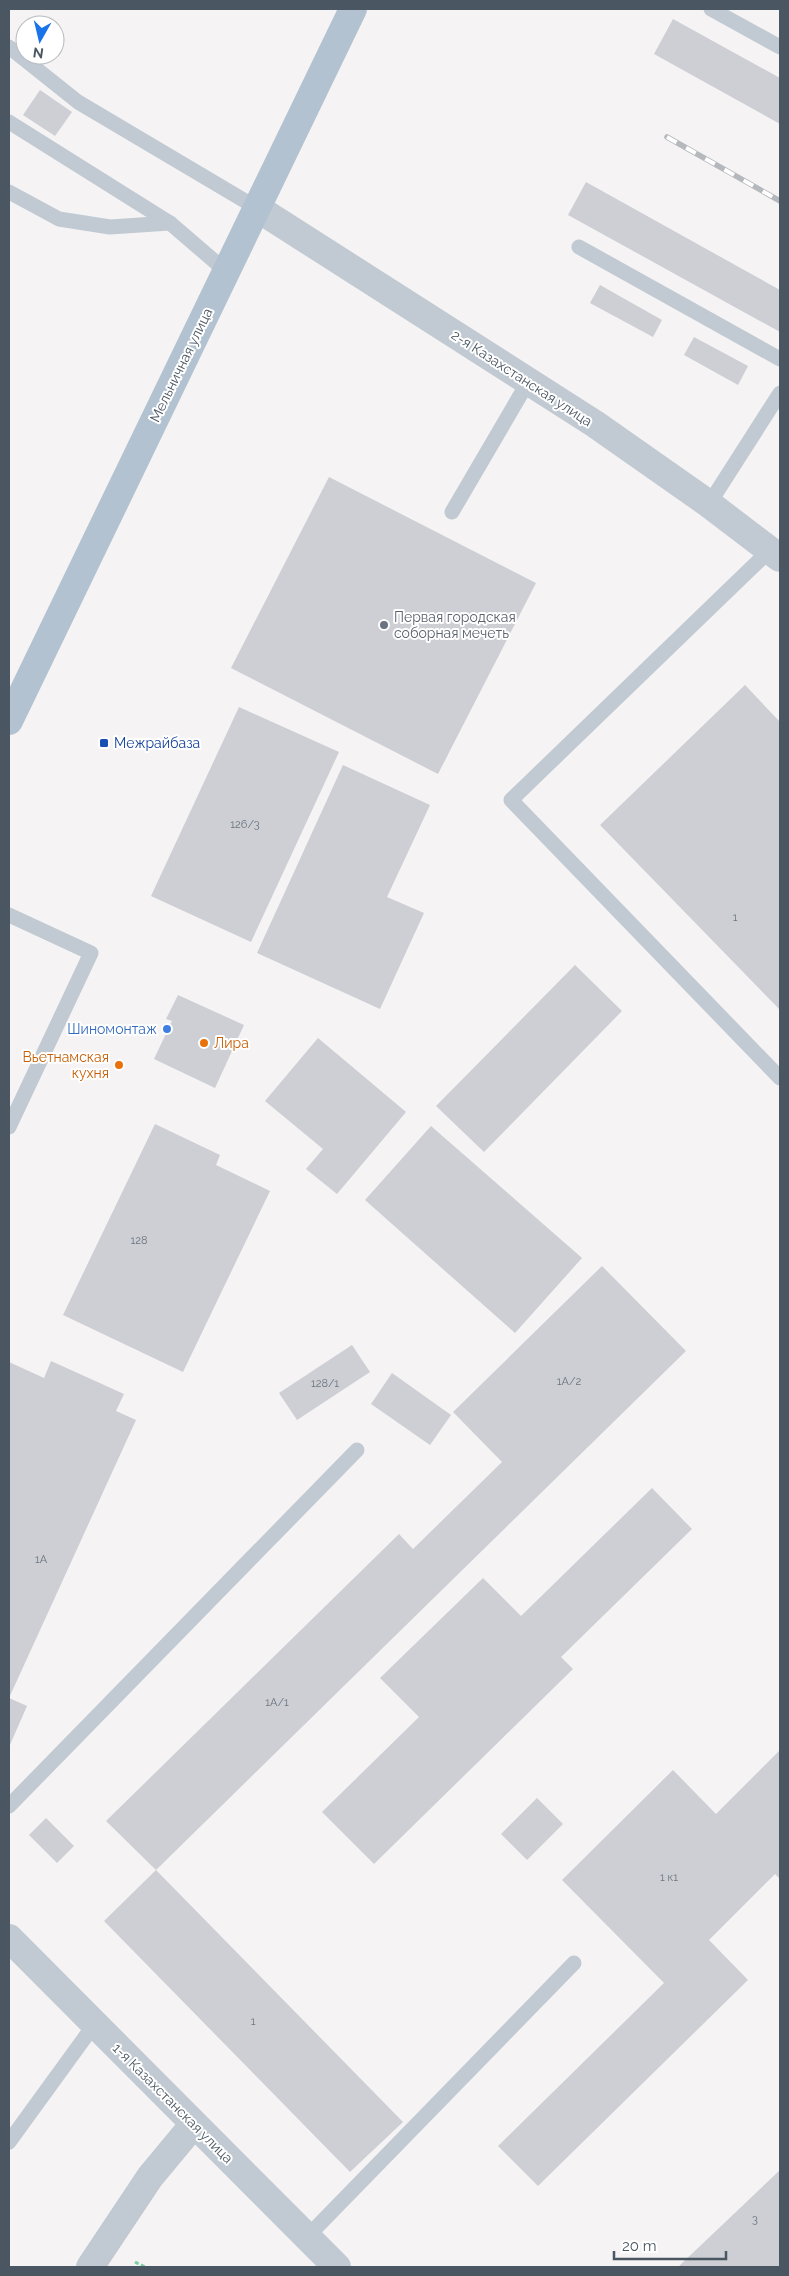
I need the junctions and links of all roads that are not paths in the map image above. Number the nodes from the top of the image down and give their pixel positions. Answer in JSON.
{"nodes":[{"id":1,"x":353,"y":9,"type":"edge"},
{"id":2,"x":711,"y":9,"type":"edge"},
{"id":3,"x":9,"y":47,"type":"edge"},
{"id":4,"x":780,"y":47,"type":"edge"},
{"id":5,"x":9,"y":122,"type":"edge"},
{"id":6,"x":9,"y":192,"type":"edge"},
{"id":7,"x":257,"y":208,"type":"junction"},
{"id":8,"x":170,"y":223,"type":"junction"},
{"id":9,"x":579,"y":247,"type":"dead end"},
{"id":10,"x":226,"y":272,"type":"junction"},
{"id":11,"x":780,"y":359,"type":"edge"},
{"id":12,"x":528,"y":382,"type":"junction"},
{"id":13,"x":780,"y":393,"type":"edge"},
{"id":14,"x":709,"y":504,"type":"junction"},
{"id":15,"x":452,"y":512,"type":"dead end"},
{"id":16,"x":775,"y":554,"type":"edge"},
{"id":17,"x":9,"y":721,"type":"edge"},
{"id":18,"x":9,"y":914,"type":"edge"},
{"id":19,"x":780,"y":1078,"type":"edge"},
{"id":20,"x":9,"y":1127,"type":"edge"},
{"id":21,"x":357,"y":1450,"type":"dead end"},
{"id":22,"x":9,"y":1806,"type":"edge"},
{"id":23,"x":9,"y":1938,"type":"edge"},
{"id":24,"x":574,"y":1963,"type":"dead end"},
{"id":25,"x":94,"y":2025,"type":"junction"},
{"id":26,"x":194,"y":2124,"type":"junction"},
{"id":27,"x":9,"y":2142,"type":"edge"},
{"id":28,"x":307,"y":2237,"type":"junction"},
{"id":29,"x":90,"y":2267,"type":"edge"},
{"id":30,"x":337,"y":2267,"type":"edge"}],
"edges":[{"from":1,"to":7,"type":"main road","name":"Мельничная улица"},
{"from":2,"to":4,"type":"lane"},
{"from":3,"to":7,"type":"lane"},
{"from":5,"to":8,"type":"lane"},
{"from":6,"to":8,"type":"lane"},
{"from":7,"to":10,"type":"main road","name":"Мельничная улица"},
{"from":7,"to":12,"type":"street","name":"2-я Казахстанская улица"},
{"from":8,"to":10,"type":"lane"},
{"from":9,"to":11,"type":"lane"},
{"from":10,"to":17,"type":"main road","name":"Мельничная улица"},
{"from":12,"to":14,"type":"street","name":"2-я Казахстанская улица"},
{"from":12,"to":15,"type":"lane"},
{"from":13,"to":14,"type":"lane"},
{"from":14,"to":16,"type":"street","name":"2-я Казахстанская улица"},
{"from":16,"to":19,"type":"lane"},
{"from":18,"to":20,"type":"lane"},
{"from":21,"to":22,"type":"lane"},
{"from":23,"to":25,"type":"street","name":"1-я Казахстанская улица"},
{"from":24,"to":28,"type":"lane"},
{"from":25,"to":26,"type":"street","name":"1-я Казахстанская улица"},
{"from":25,"to":27,"type":"lane"},
{"from":26,"to":28,"type":"street","name":"1-я Казахстанская улица"},
{"from":26,"to":29,"type":"street"},
{"from":28,"to":30,"type":"street","name":"1-я Казахстанская улица"}]}
